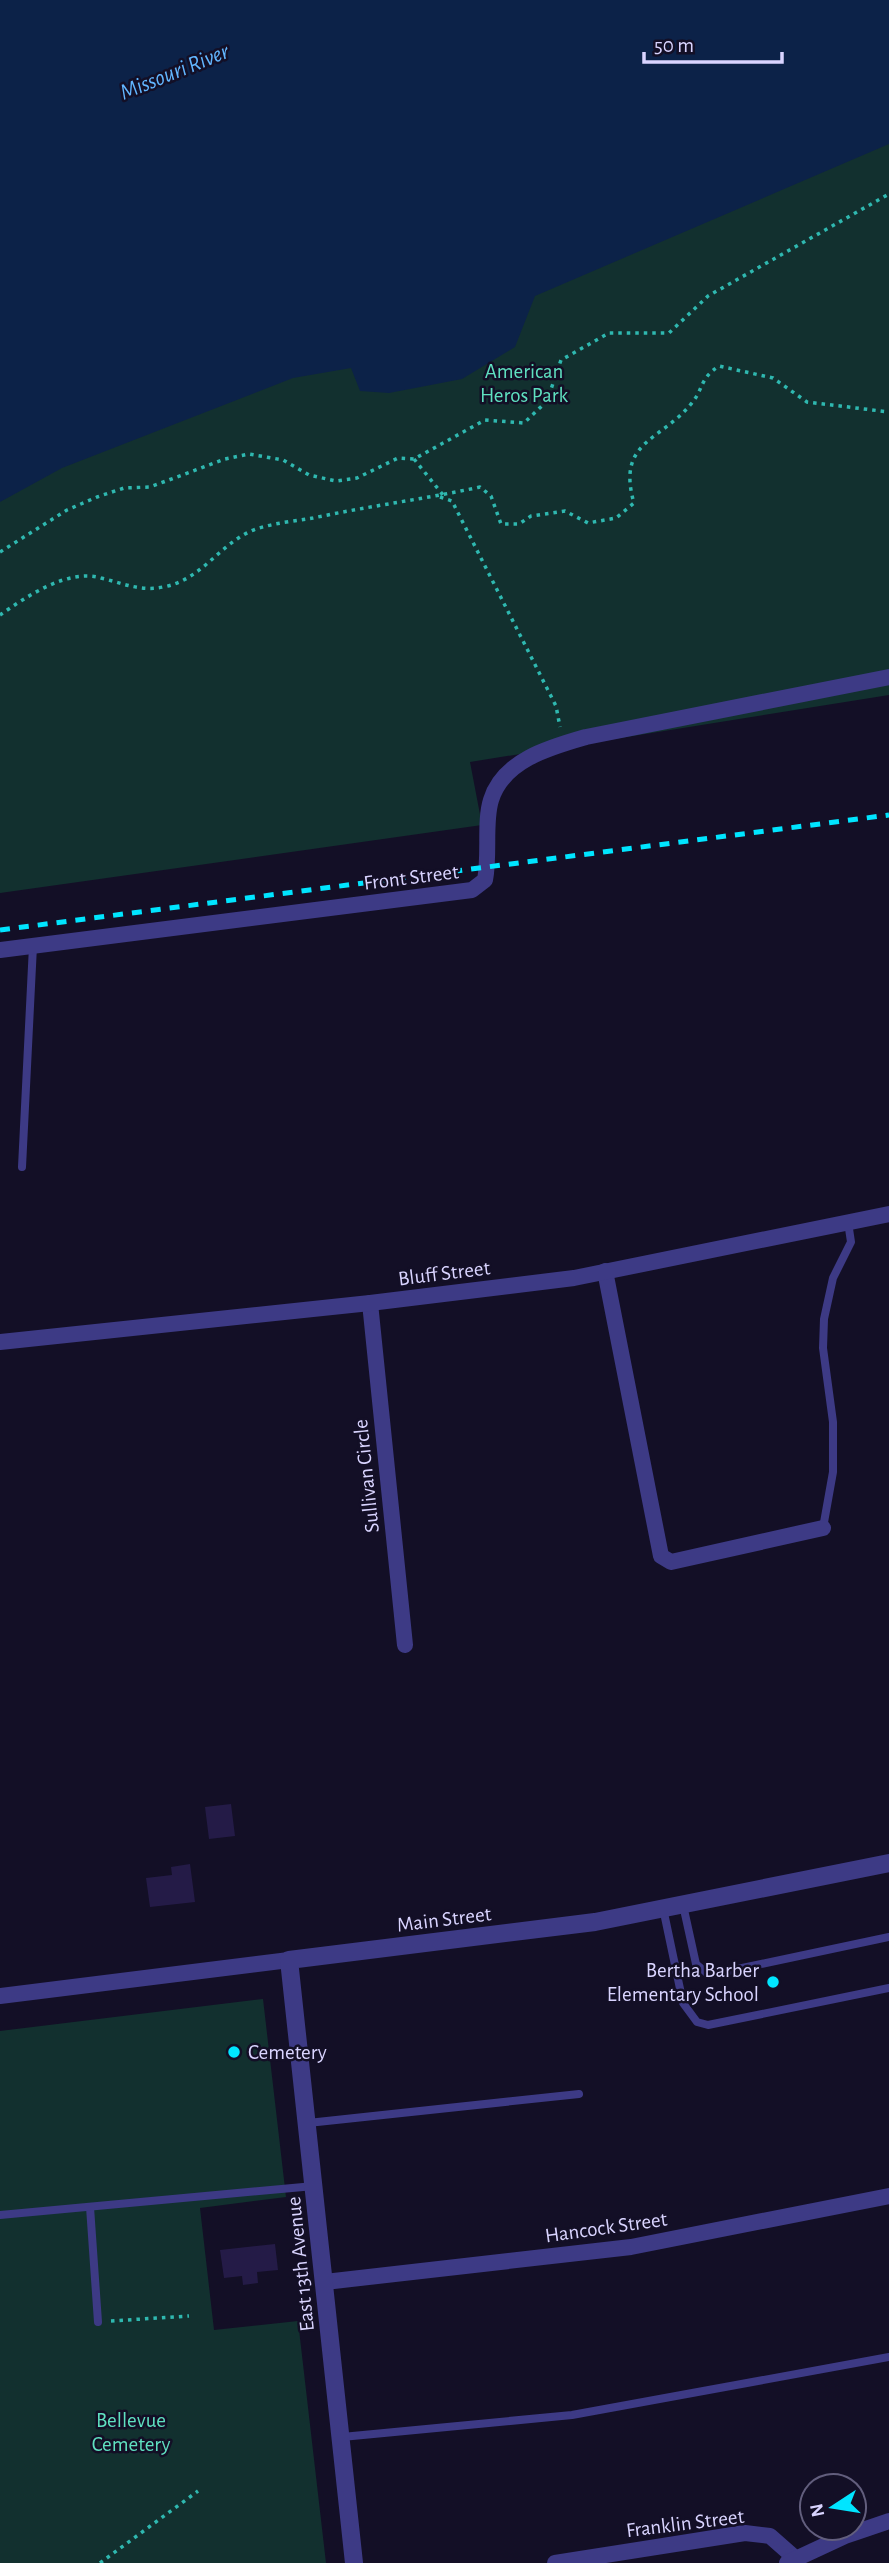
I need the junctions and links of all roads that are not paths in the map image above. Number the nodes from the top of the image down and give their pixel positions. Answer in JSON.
{"nodes":[{"id":1,"x":889,"y":677,"type":"edge"},
{"id":2,"x":33,"y":946,"type":"junction"},
{"id":3,"x":0,"y":950,"type":"edge"},
{"id":4,"x":22,"y":1167,"type":"dead end"},
{"id":5,"x":889,"y":1214,"type":"edge"},
{"id":6,"x":848,"y":1222,"type":"junction"},
{"id":7,"x":605,"y":1270,"type":"junction"},
{"id":8,"x":370,"y":1303,"type":"junction"},
{"id":9,"x":0,"y":1342,"type":"edge"},
{"id":10,"x":823,"y":1528,"type":"joint"},
{"id":11,"x":405,"y":1645,"type":"dead end"},
{"id":12,"x":889,"y":1863,"type":"edge"},
{"id":13,"x":683,"y":1904,"type":"junction"},
{"id":14,"x":663,"y":1908,"type":"junction"},
{"id":15,"x":889,"y":1937,"type":"edge"},
{"id":16,"x":289,"y":1960,"type":"junction"},
{"id":17,"x":889,"y":1988,"type":"edge"},
{"id":18,"x":0,"y":1996,"type":"edge"},
{"id":19,"x":579,"y":2094,"type":"dead end"},
{"id":20,"x":308,"y":2123,"type":"junction"},
{"id":21,"x":315,"y":2186,"type":"junction"},
{"id":22,"x":889,"y":2196,"type":"edge"},
{"id":23,"x":90,"y":2207,"type":"junction"},
{"id":24,"x":0,"y":2215,"type":"edge"},
{"id":25,"x":325,"y":2281,"type":"junction"},
{"id":26,"x":98,"y":2322,"type":"dead end"},
{"id":27,"x":889,"y":2357,"type":"edge"},
{"id":28,"x":342,"y":2437,"type":"junction"},
{"id":29,"x":889,"y":2521,"type":"edge"},
{"id":30,"x":791,"y":2561,"type":"edge"},
{"id":31,"x":355,"y":2563,"type":"edge"},
{"id":32,"x":555,"y":2563,"type":"edge"}],
"edges":[{"from":1,"to":2,"type":"street","name":"Front Street"},
{"from":2,"to":3,"type":"street","name":"Front Street"},
{"from":2,"to":4,"type":"lane"},
{"from":5,"to":6,"type":"street","name":"Bluff Street"},
{"from":6,"to":7,"type":"street","name":"Bluff Street"},
{"from":6,"to":10,"type":"lane"},
{"from":7,"to":8,"type":"street","name":"Bluff Street"},
{"from":7,"to":10,"type":"street"},
{"from":8,"to":9,"type":"street","name":"Bluff Street"},
{"from":8,"to":11,"type":"street","name":"Sullivan Circle"},
{"from":12,"to":13,"type":"street","name":"Main Street"},
{"from":13,"to":14,"type":"street","name":"Main Street"},
{"from":13,"to":15,"type":"lane"},
{"from":14,"to":16,"type":"street","name":"Main Street"},
{"from":14,"to":17,"type":"lane"},
{"from":16,"to":18,"type":"street","name":"Main Street"},
{"from":16,"to":20,"type":"street","name":"East 13th Avenue"},
{"from":19,"to":20,"type":"lane"},
{"from":20,"to":21,"type":"street","name":"East 13th Avenue"},
{"from":21,"to":23,"type":"lane"},
{"from":21,"to":25,"type":"street","name":"East 13th Avenue"},
{"from":22,"to":25,"type":"street","name":"Hancock Street"},
{"from":23,"to":24,"type":"lane"},
{"from":23,"to":26,"type":"lane"},
{"from":25,"to":28,"type":"street","name":"East 13th Avenue"},
{"from":27,"to":28,"type":"lane"},
{"from":28,"to":31,"type":"street","name":"East 13th Avenue"},
{"from":29,"to":30,"type":"street","name":"Franklin Street"},
{"from":30,"to":32,"type":"street","name":"Franklin Street"}]}
